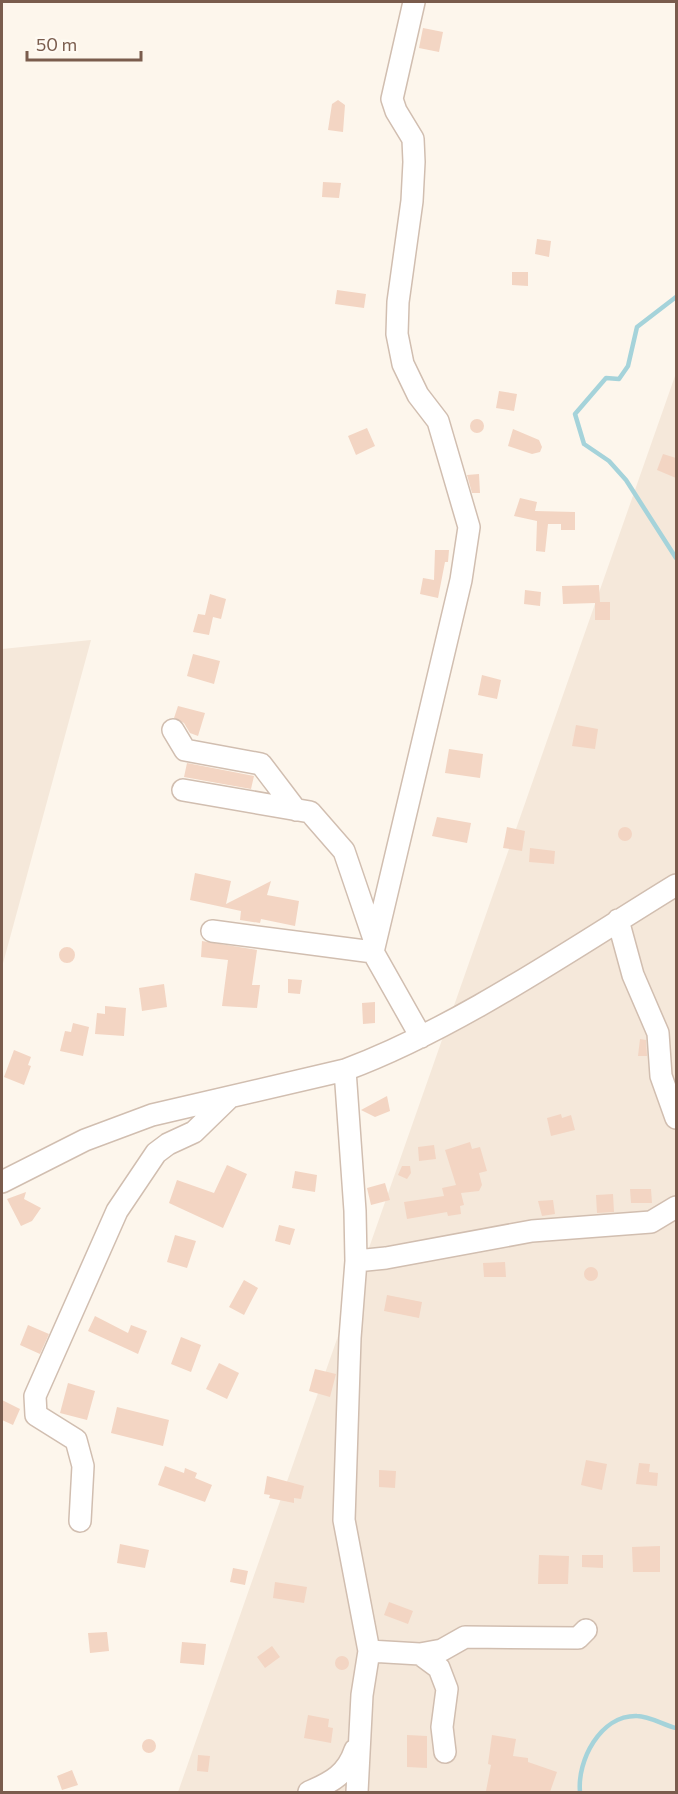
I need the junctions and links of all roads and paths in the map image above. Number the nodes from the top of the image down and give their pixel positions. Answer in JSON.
{"nodes":[{"id":1,"x":414,"y":2,"type":"edge"},
{"id":2,"x":173,"y":730,"type":"dead end"},
{"id":3,"x":183,"y":790,"type":"dead end"},
{"id":4,"x":296,"y":810,"type":"junction"},
{"id":5,"x":676,"y":885,"type":"edge"},
{"id":6,"x":618,"y":920,"type":"junction"},
{"id":7,"x":212,"y":931,"type":"dead end"},
{"id":8,"x":374,"y":947,"type":"junction"},
{"id":9,"x":421,"y":1037,"type":"junction"},
{"id":10,"x":345,"y":1070,"type":"junction"},
{"id":11,"x":231,"y":1096,"type":"junction"},
{"id":12,"x":676,"y":1118,"type":"edge"},
{"id":13,"x":2,"y":1182,"type":"edge"},
{"id":14,"x":676,"y":1207,"type":"edge"},
{"id":15,"x":356,"y":1261,"type":"junction"},
{"id":16,"x":80,"y":1521,"type":"dead end"},
{"id":17,"x":586,"y":1630,"type":"dead end"},
{"id":18,"x":369,"y":1651,"type":"junction"},
{"id":19,"x":420,"y":1654,"type":"junction"},
{"id":20,"x":361,"y":1732,"type":"junction"},
{"id":21,"x":445,"y":1752,"type":"dead end"},
{"id":22,"x":309,"y":1792,"type":"edge"},
{"id":23,"x":357,"y":1792,"type":"edge"}],
"edges":[{"from":1,"to":8,"type":"street"},
{"from":2,"to":4,"type":"street"},
{"from":3,"to":4,"type":"street"},
{"from":4,"to":8,"type":"street"},
{"from":5,"to":6,"type":"street"},
{"from":6,"to":9,"type":"street"},
{"from":6,"to":12,"type":"street"},
{"from":7,"to":8,"type":"street"},
{"from":8,"to":9,"type":"street"},
{"from":9,"to":10,"type":"street"},
{"from":10,"to":11,"type":"street"},
{"from":10,"to":15,"type":"street"},
{"from":11,"to":13,"type":"street"},
{"from":11,"to":16,"type":"street"},
{"from":14,"to":15,"type":"street"},
{"from":15,"to":18,"type":"street"},
{"from":17,"to":19,"type":"street"},
{"from":18,"to":19,"type":"street"},
{"from":18,"to":20,"type":"street"},
{"from":19,"to":21,"type":"street"},
{"from":20,"to":22,"type":"street"},
{"from":20,"to":23,"type":"street"}]}
